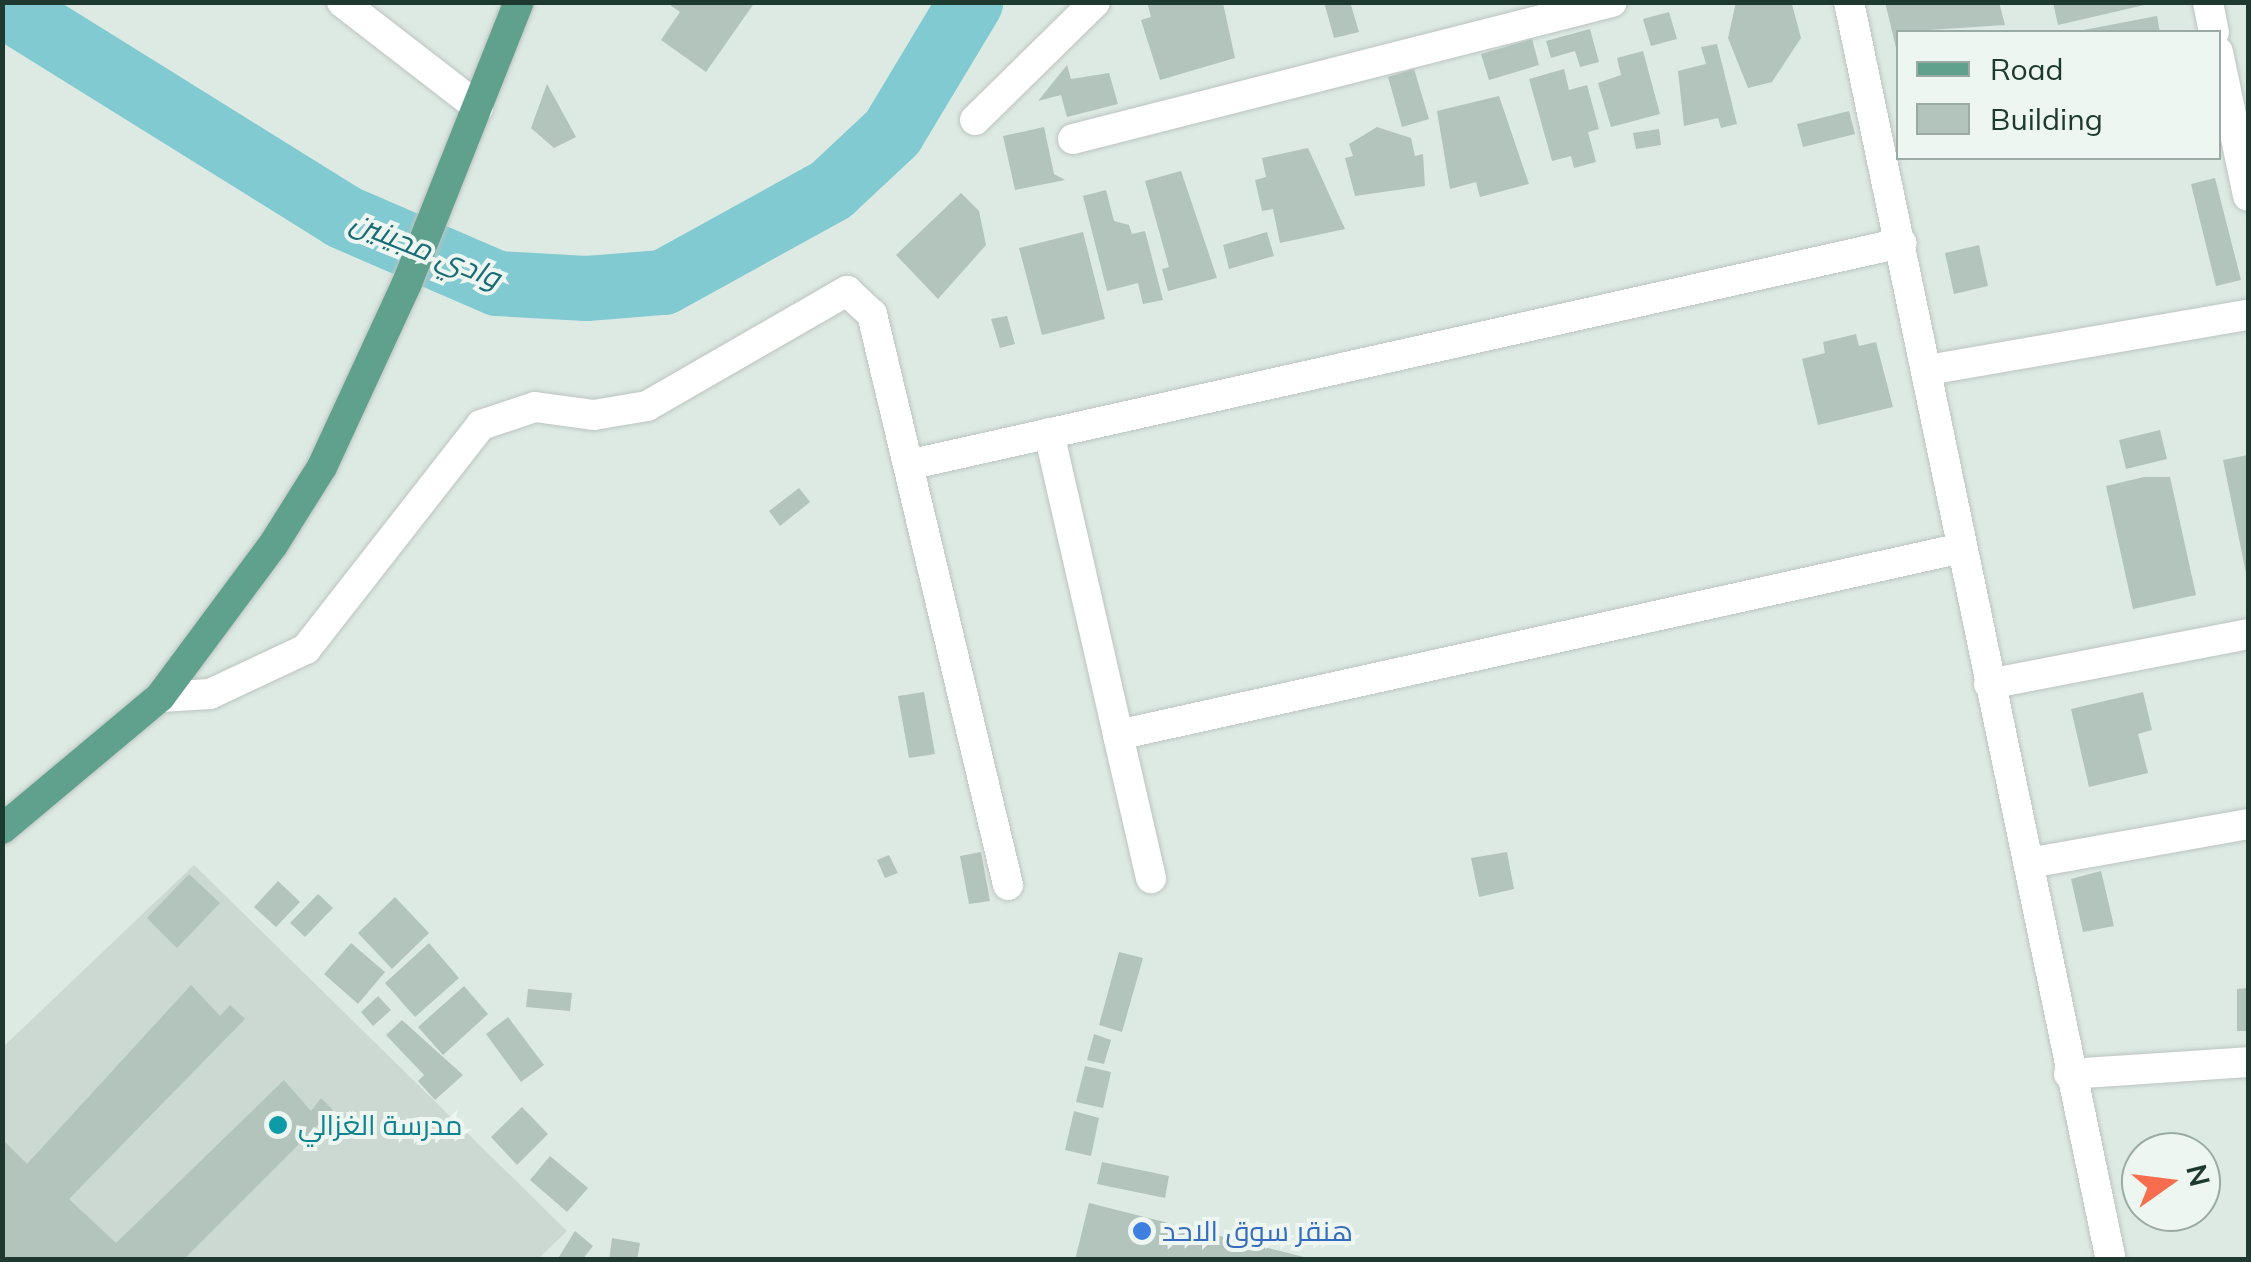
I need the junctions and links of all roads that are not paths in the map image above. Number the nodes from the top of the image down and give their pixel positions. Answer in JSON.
{"nodes":[{"id":1,"x":342,"y":2,"type":"edge"},
{"id":2,"x":518,"y":2,"type":"edge"},
{"id":3,"x":1095,"y":2,"type":"edge"},
{"id":4,"x":1612,"y":2,"type":"edge"},
{"id":5,"x":1849,"y":2,"type":"edge"},
{"id":6,"x":2208,"y":2,"type":"edge"},
{"id":7,"x":2214,"y":30,"type":"edge"},
{"id":8,"x":2221,"y":66,"type":"edge"},
{"id":9,"x":478,"y":107,"type":"junction"},
{"id":10,"x":975,"y":120,"type":"dead end"},
{"id":11,"x":1073,"y":139,"type":"dead end"},
{"id":12,"x":2248,"y":196,"type":"edge"},
{"id":13,"x":1901,"y":243,"type":"junction"},
{"id":14,"x":2248,"y":314,"type":"edge"},
{"id":15,"x":1928,"y":370,"type":"junction"},
{"id":16,"x":1049,"y":434,"type":"junction"},
{"id":17,"x":908,"y":466,"type":"junction"},
{"id":18,"x":1962,"y":548,"type":"junction"},
{"id":19,"x":2248,"y":634,"type":"edge"},
{"id":20,"x":1989,"y":684,"type":"junction"},
{"id":21,"x":160,"y":697,"type":"junction"},
{"id":22,"x":1118,"y":735,"type":"junction"},
{"id":23,"x":2248,"y":824,"type":"edge"},
{"id":24,"x":2,"y":829,"type":"edge"},
{"id":25,"x":2029,"y":863,"type":"junction"},
{"id":26,"x":1151,"y":878,"type":"dead end"},
{"id":27,"x":1008,"y":885,"type":"dead end"},
{"id":28,"x":2248,"y":1062,"type":"edge"},
{"id":29,"x":2069,"y":1074,"type":"junction"},
{"id":30,"x":2111,"y":1260,"type":"edge"}],
"edges":[{"from":1,"to":9,"type":"street"},
{"from":2,"to":9,"type":"main road"},
{"from":3,"to":10,"type":"street"},
{"from":4,"to":11,"type":"street"},
{"from":5,"to":13,"type":"street"},
{"from":6,"to":7,"type":"street"},
{"from":8,"to":12,"type":"street"},
{"from":9,"to":21,"type":"main road"},
{"from":13,"to":15,"type":"street"},
{"from":13,"to":16,"type":"street"},
{"from":14,"to":15,"type":"street"},
{"from":15,"to":18,"type":"street"},
{"from":16,"to":17,"type":"street"},
{"from":16,"to":22,"type":"street"},
{"from":17,"to":21,"type":"street"},
{"from":17,"to":27,"type":"street"},
{"from":18,"to":20,"type":"street"},
{"from":18,"to":22,"type":"street"},
{"from":19,"to":20,"type":"street"},
{"from":20,"to":25,"type":"street"},
{"from":21,"to":24,"type":"main road"},
{"from":22,"to":26,"type":"street"},
{"from":23,"to":25,"type":"street"},
{"from":25,"to":29,"type":"street"},
{"from":28,"to":29,"type":"street"},
{"from":29,"to":30,"type":"street"}]}
